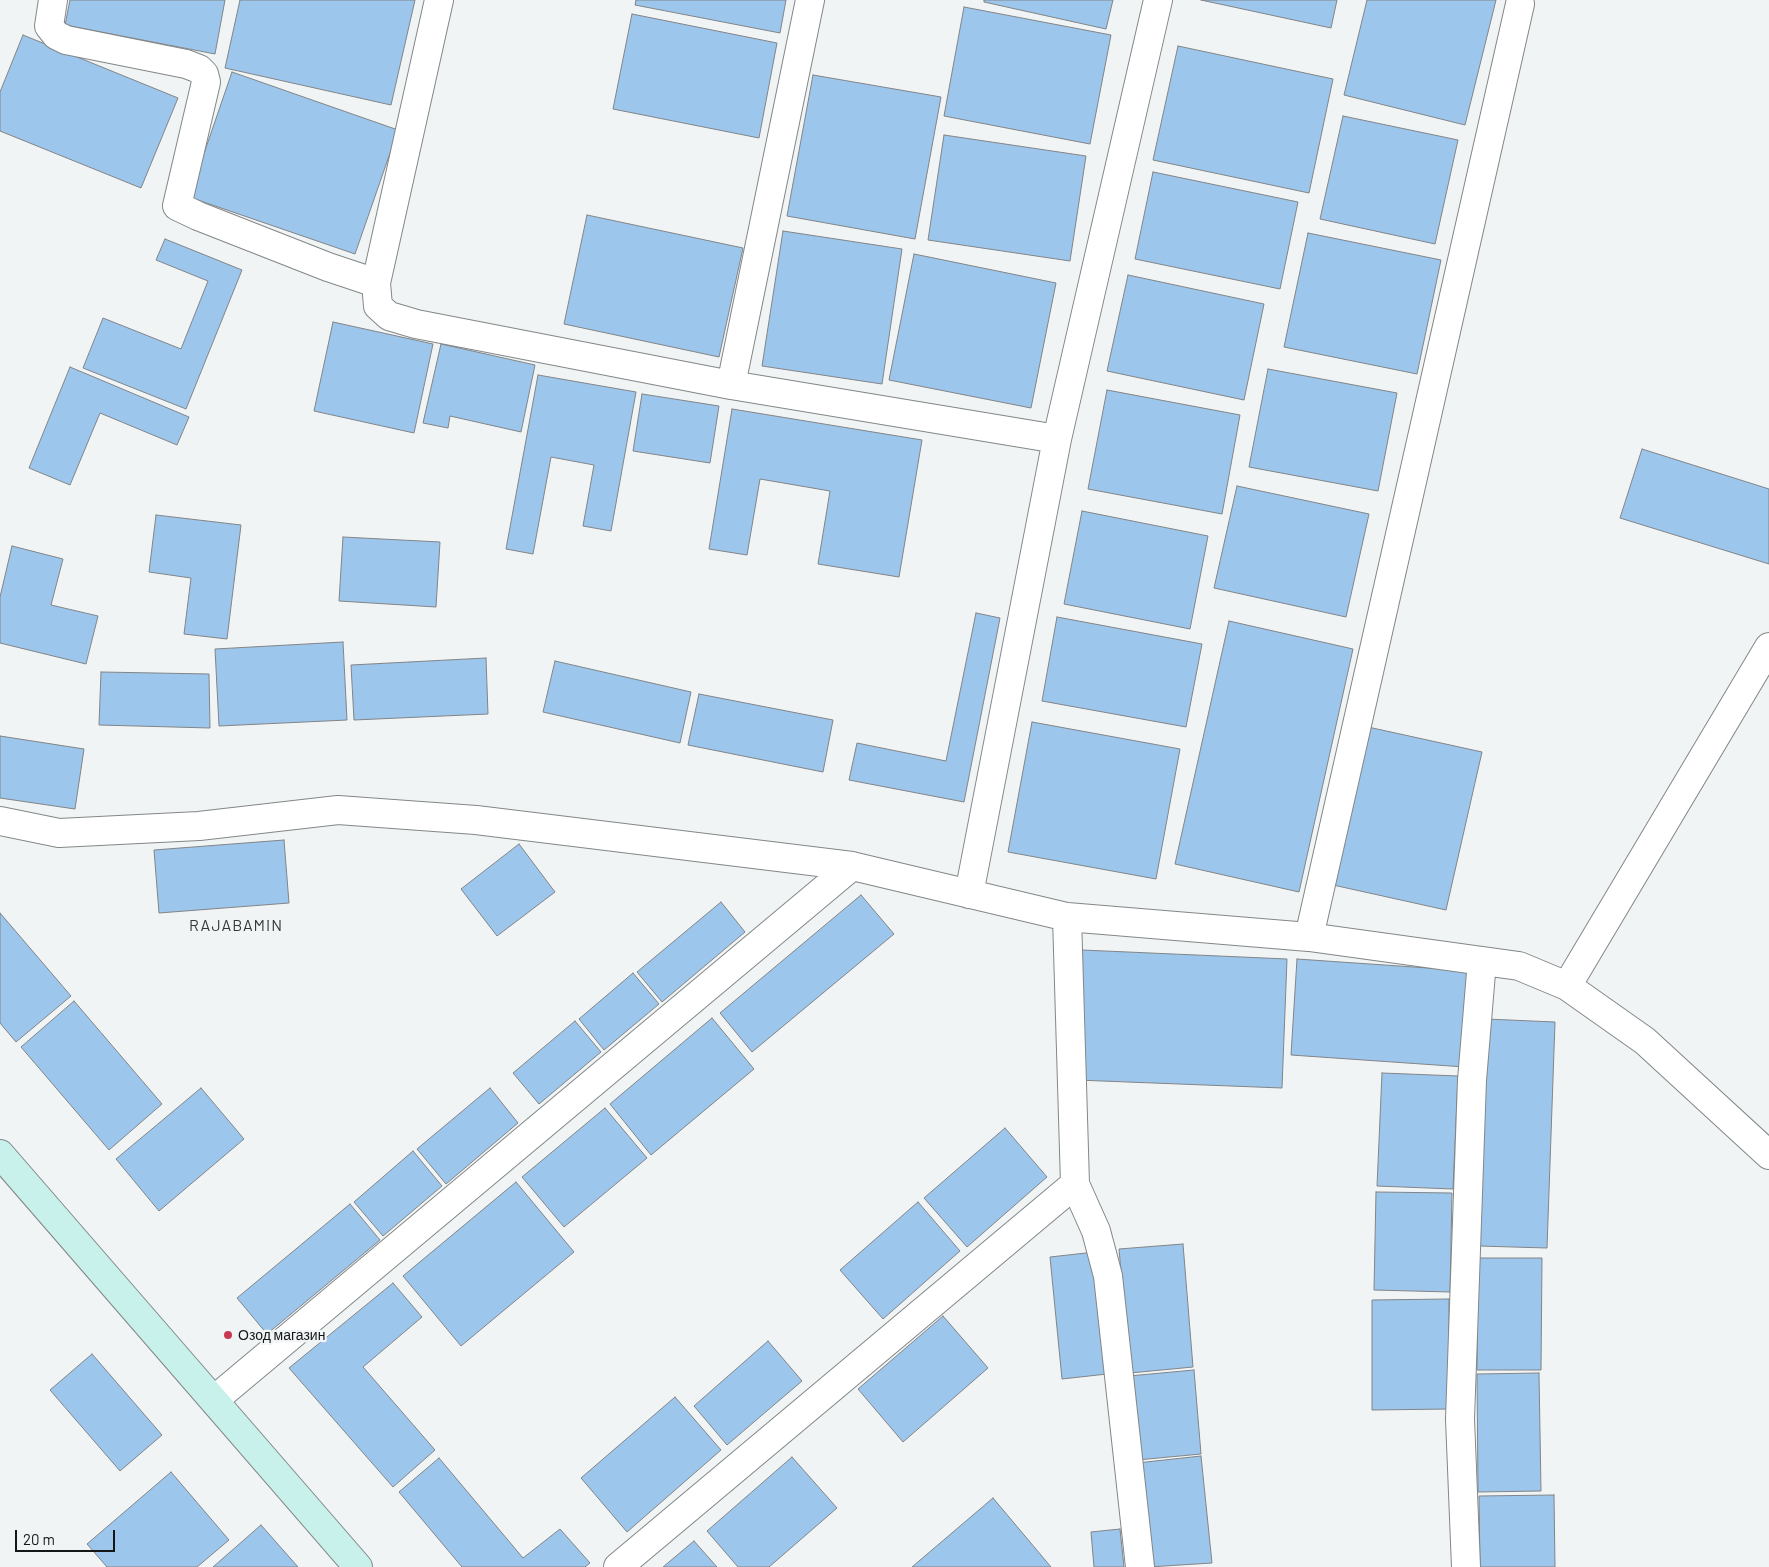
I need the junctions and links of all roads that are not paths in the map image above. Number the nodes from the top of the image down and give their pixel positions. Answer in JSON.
{"nodes":[{"id":1,"x":53,"y":0,"type":"edge"},
{"id":2,"x":439,"y":0,"type":"edge"},
{"id":3,"x":810,"y":0,"type":"edge"},
{"id":4,"x":1158,"y":0,"type":"edge"},
{"id":5,"x":1520,"y":4,"type":"dead end"},
{"id":6,"x":376,"y":283,"type":"junction"},
{"id":7,"x":731,"y":385,"type":"junction"},
{"id":8,"x":1057,"y":439,"type":"junction"},
{"id":9,"x":1769,"y":647,"type":"edge"},
{"id":10,"x":0,"y":821,"type":"edge"},
{"id":11,"x":852,"y":866,"type":"junction"},
{"id":12,"x":969,"y":894,"type":"junction"},
{"id":13,"x":1067,"y":917,"type":"junction"},
{"id":14,"x":1309,"y":937,"type":"junction"},
{"id":15,"x":1482,"y":961,"type":"junction"},
{"id":16,"x":1567,"y":986,"type":"junction"},
{"id":17,"x":0,"y":1154,"type":"edge"},
{"id":18,"x":1769,"y":1155,"type":"edge"},
{"id":19,"x":1075,"y":1184,"type":"junction"},
{"id":20,"x":214,"y":1400,"type":"junction"},
{"id":21,"x":358,"y":1567,"type":"edge"},
{"id":22,"x":618,"y":1567,"type":"edge"},
{"id":23,"x":1140,"y":1567,"type":"edge"},
{"id":24,"x":1466,"y":1567,"type":"edge"}],
"edges":[{"from":1,"to":6,"type":"street"},
{"from":2,"to":6,"type":"street"},
{"from":3,"to":7,"type":"street"},
{"from":4,"to":8,"type":"street"},
{"from":5,"to":14,"type":"street"},
{"from":6,"to":7,"type":"street"},
{"from":7,"to":8,"type":"street"},
{"from":8,"to":12,"type":"street"},
{"from":9,"to":16,"type":"street"},
{"from":10,"to":11,"type":"street"},
{"from":11,"to":12,"type":"street"},
{"from":11,"to":20,"type":"street"},
{"from":12,"to":13,"type":"street"},
{"from":13,"to":14,"type":"street"},
{"from":13,"to":19,"type":"street"},
{"from":14,"to":15,"type":"street"},
{"from":15,"to":16,"type":"street"},
{"from":15,"to":24,"type":"street"},
{"from":16,"to":18,"type":"street"},
{"from":17,"to":20,"type":"main road"},
{"from":19,"to":22,"type":"street"},
{"from":19,"to":23,"type":"street"},
{"from":20,"to":21,"type":"main road"}]}
